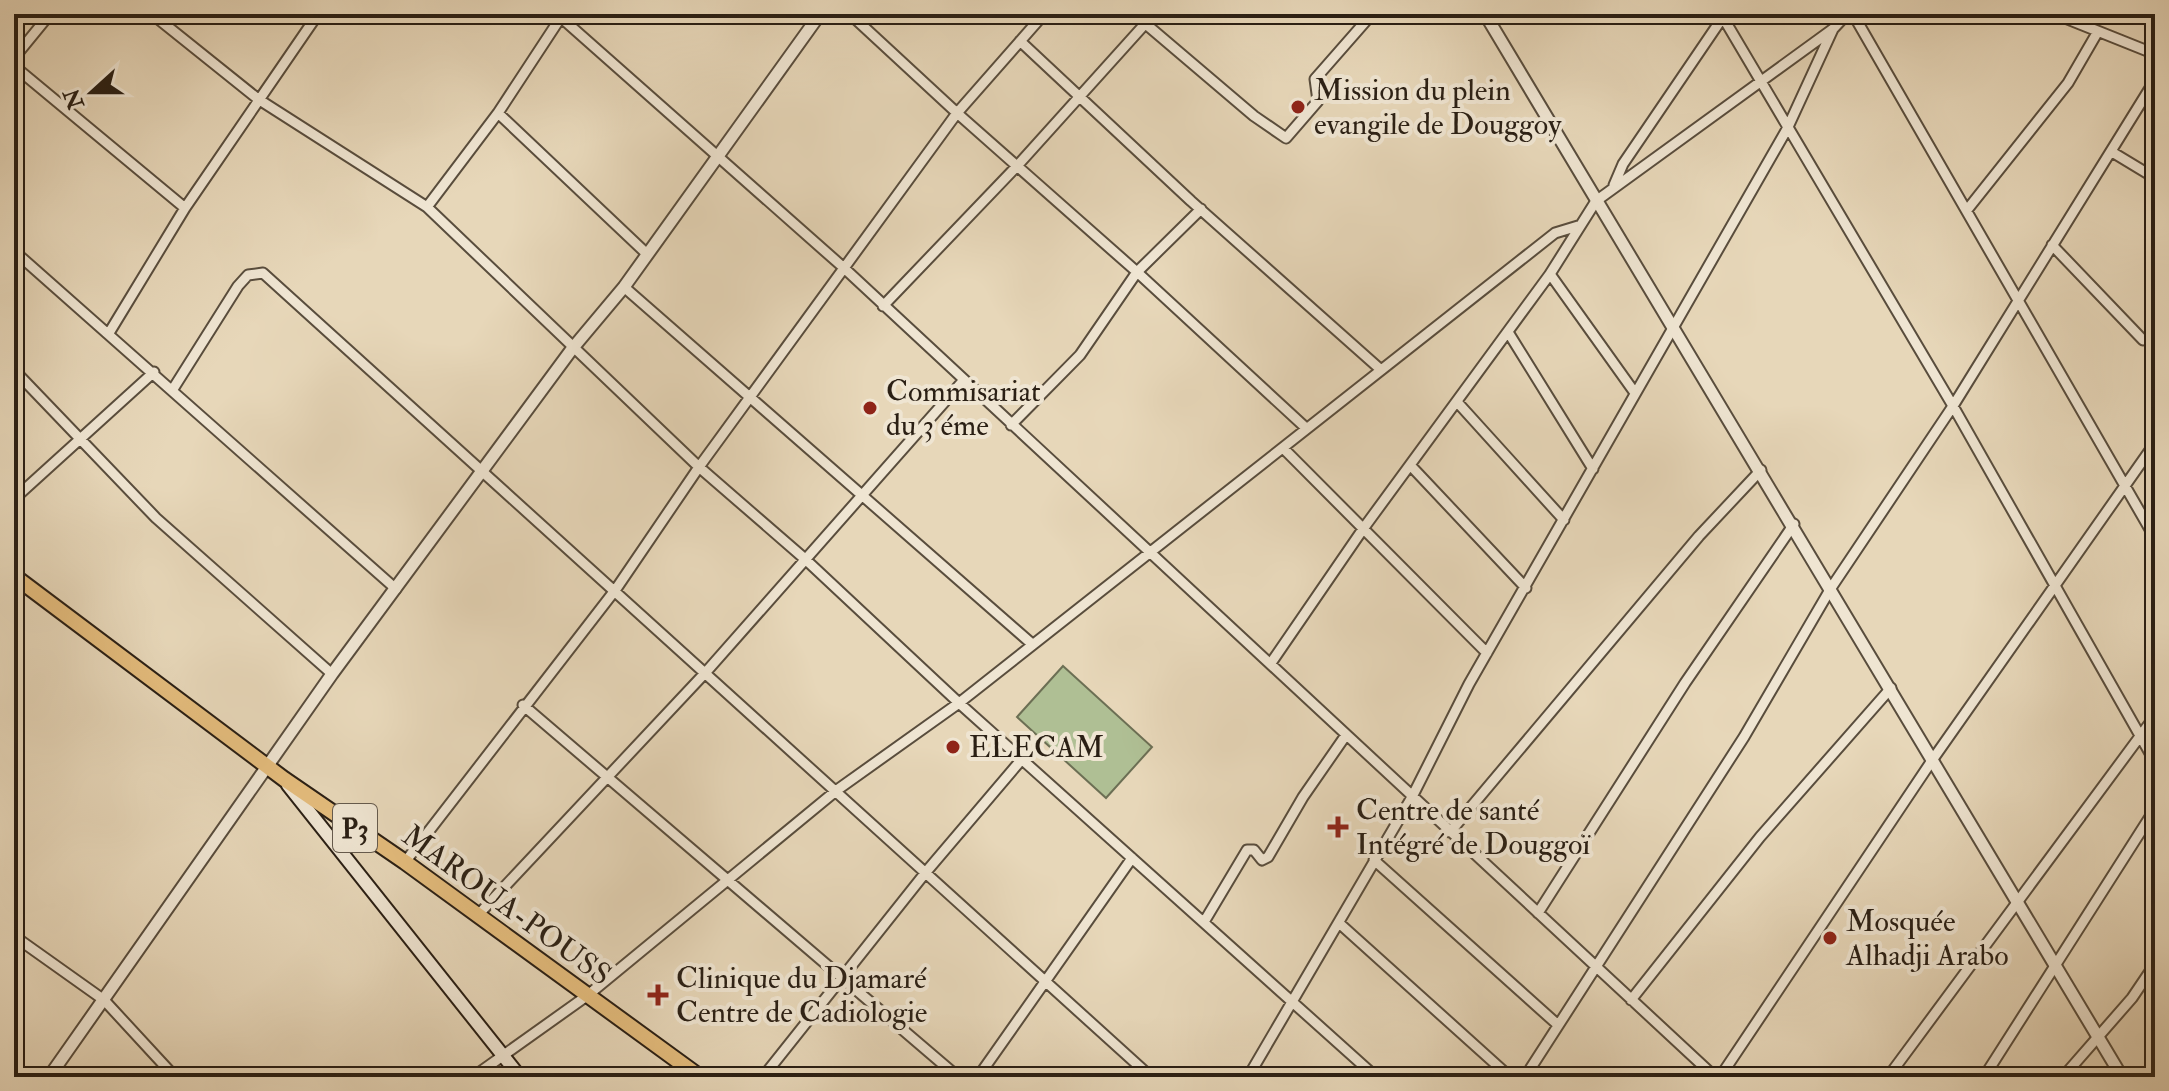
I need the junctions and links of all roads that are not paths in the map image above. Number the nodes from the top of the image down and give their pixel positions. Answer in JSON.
{"nodes":[{"id":1,"x":50,"y":14,"type":"edge"},
{"id":2,"x":152,"y":14,"type":"edge"},
{"id":3,"x":318,"y":14,"type":"edge"},
{"id":4,"x":820,"y":14,"type":"edge"},
{"id":5,"x":850,"y":14,"type":"edge"},
{"id":6,"x":1044,"y":14,"type":"edge"},
{"id":7,"x":1134,"y":14,"type":"edge"},
{"id":8,"x":1154,"y":14,"type":"edge"},
{"id":9,"x":1372,"y":14,"type":"edge"},
{"id":10,"x":1485,"y":14,"type":"edge"},
{"id":11,"x":1850,"y":14,"type":"edge"},
{"id":12,"x":2055,"y":14,"type":"edge"},
{"id":13,"x":1723,"y":15,"type":"edge"},
{"id":14,"x":559,"y":16,"type":"edge"},
{"id":15,"x":1145,"y":23,"type":"junction"},
{"id":16,"x":1833,"y":29,"type":"junction"},
{"id":17,"x":2097,"y":33,"type":"junction"},
{"id":18,"x":1020,"y":41,"type":"junction"},
{"id":19,"x":2155,"y":54,"type":"edge"},
{"id":20,"x":14,"y":58,"type":"edge"},
{"id":21,"x":14,"y":66,"type":"edge"},
{"id":22,"x":2155,"y":80,"type":"edge"},
{"id":23,"x":1759,"y":81,"type":"junction"},
{"id":24,"x":1078,"y":95,"type":"junction"},
{"id":25,"x":258,"y":99,"type":"junction"},
{"id":26,"x":498,"y":113,"type":"junction"},
{"id":27,"x":957,"y":113,"type":"junction"},
{"id":28,"x":1787,"y":129,"type":"junction"},
{"id":29,"x":2112,"y":152,"type":"junction"},
{"id":30,"x":714,"y":157,"type":"junction"},
{"id":31,"x":1017,"y":166,"type":"junction"},
{"id":32,"x":2155,"y":178,"type":"edge"},
{"id":33,"x":1612,"y":188,"type":"junction"},
{"id":34,"x":1596,"y":201,"type":"junction"},
{"id":35,"x":427,"y":207,"type":"junction"},
{"id":36,"x":185,"y":208,"type":"junction"},
{"id":37,"x":1201,"y":209,"type":"junction"},
{"id":38,"x":1967,"y":210,"type":"junction"},
{"id":39,"x":1578,"y":226,"type":"junction"},
{"id":40,"x":2052,"y":245,"type":"junction"},
{"id":41,"x":14,"y":251,"type":"edge"},
{"id":42,"x":647,"y":254,"type":"junction"},
{"id":43,"x":844,"y":268,"type":"junction"},
{"id":44,"x":1137,"y":272,"type":"junction"},
{"id":45,"x":1550,"y":274,"type":"junction"},
{"id":46,"x":624,"y":287,"type":"junction"},
{"id":47,"x":2018,"y":298,"type":"junction"},
{"id":48,"x":883,"y":306,"type":"junction"},
{"id":49,"x":1672,"y":325,"type":"junction"},
{"id":50,"x":1508,"y":332,"type":"junction"},
{"id":51,"x":109,"y":333,"type":"junction"},
{"id":52,"x":2143,"y":340,"type":"dead end"},
{"id":53,"x":572,"y":349,"type":"junction"},
{"id":54,"x":1380,"y":369,"type":"junction"},
{"id":55,"x":14,"y":370,"type":"edge"},
{"id":56,"x":154,"y":372,"type":"junction"},
{"id":57,"x":963,"y":381,"type":"junction"},
{"id":58,"x":173,"y":389,"type":"junction"},
{"id":59,"x":1635,"y":393,"type":"junction"},
{"id":60,"x":750,"y":396,"type":"junction"},
{"id":61,"x":1458,"y":403,"type":"junction"},
{"id":62,"x":1953,"y":406,"type":"junction"},
{"id":63,"x":1011,"y":425,"type":"junction"},
{"id":64,"x":1306,"y":428,"type":"junction"},
{"id":65,"x":81,"y":438,"type":"junction"},
{"id":66,"x":2155,"y":443,"type":"edge"},
{"id":67,"x":1283,"y":448,"type":"junction"},
{"id":68,"x":1411,"y":466,"type":"junction"},
{"id":69,"x":699,"y":467,"type":"junction"},
{"id":70,"x":1593,"y":469,"type":"junction"},
{"id":71,"x":1761,"y":470,"type":"junction"},
{"id":72,"x":483,"y":473,"type":"junction"},
{"id":73,"x":2125,"y":484,"type":"junction"},
{"id":74,"x":862,"y":495,"type":"junction"},
{"id":75,"x":14,"y":499,"type":"edge"},
{"id":76,"x":1564,"y":520,"type":"junction"},
{"id":77,"x":1794,"y":524,"type":"junction"},
{"id":78,"x":1363,"y":529,"type":"junction"},
{"id":79,"x":2155,"y":538,"type":"edge"},
{"id":80,"x":1150,"y":552,"type":"junction"},
{"id":81,"x":805,"y":559,"type":"junction"},
{"id":82,"x":14,"y":576,"type":"edge"},
{"id":83,"x":2057,"y":586,"type":"junction"},
{"id":84,"x":1526,"y":588,"type":"junction"},
{"id":85,"x":1831,"y":588,"type":"junction"},
{"id":86,"x":396,"y":589,"type":"junction"},
{"id":87,"x":616,"y":589,"type":"junction"},
{"id":88,"x":1032,"y":644,"type":"junction"},
{"id":89,"x":1487,"y":653,"type":"junction"},
{"id":90,"x":1271,"y":663,"type":"junction"},
{"id":91,"x":706,"y":672,"type":"junction"},
{"id":92,"x":332,"y":674,"type":"junction"},
{"id":93,"x":1891,"y":688,"type":"junction"},
{"id":94,"x":959,"y":703,"type":"junction"},
{"id":95,"x":523,"y":705,"type":"junction"},
{"id":96,"x":2155,"y":716,"type":"edge"},
{"id":97,"x":1346,"y":735,"type":"junction"},
{"id":98,"x":2141,"y":737,"type":"junction"},
{"id":99,"x":1022,"y":759,"type":"junction"},
{"id":100,"x":1933,"y":759,"type":"junction"},
{"id":101,"x":2155,"y":762,"type":"edge"},
{"id":102,"x":269,"y":766,"type":"junction"},
{"id":103,"x":610,"y":777,"type":"junction"},
{"id":104,"x":284,"y":779,"type":"junction"},
{"id":105,"x":837,"y":790,"type":"junction"},
{"id":106,"x":1412,"y":797,"type":"junction"},
{"id":107,"x":2155,"y":809,"type":"edge"},
{"id":108,"x":1450,"y":832,"type":"junction"},
{"id":109,"x":1132,"y":858,"type":"junction"},
{"id":110,"x":1374,"y":860,"type":"junction"},
{"id":111,"x":405,"y":862,"type":"junction"},
{"id":112,"x":926,"y":872,"type":"junction"},
{"id":113,"x":726,"y":879,"type":"junction"},
{"id":114,"x":2018,"y":902,"type":"junction"},
{"id":115,"x":1538,"y":913,"type":"junction"},
{"id":116,"x":478,"y":915,"type":"junction"},
{"id":117,"x":1204,"y":922,"type":"junction"},
{"id":118,"x":1339,"y":923,"type":"junction"},
{"id":119,"x":14,"y":936,"type":"edge"},
{"id":120,"x":2155,"y":964,"type":"edge"},
{"id":121,"x":2056,"y":966,"type":"junction"},
{"id":122,"x":1596,"y":967,"type":"junction"},
{"id":123,"x":842,"y":979,"type":"junction"},
{"id":124,"x":1045,"y":979,"type":"junction"},
{"id":125,"x":588,"y":995,"type":"junction"},
{"id":126,"x":104,"y":1000,"type":"junction"},
{"id":127,"x":1631,"y":1000,"type":"junction"},
{"id":128,"x":1291,"y":1001,"type":"junction"},
{"id":129,"x":1558,"y":1025,"type":"junction"},
{"id":130,"x":2097,"y":1035,"type":"junction"},
{"id":131,"x":500,"y":1055,"type":"junction"},
{"id":132,"x":49,"y":1077,"type":"edge"},
{"id":133,"x":175,"y":1077,"type":"edge"},
{"id":134,"x":473,"y":1077,"type":"edge"},
{"id":135,"x":520,"y":1077,"type":"edge"},
{"id":136,"x":700,"y":1077,"type":"edge"},
{"id":137,"x":763,"y":1077,"type":"edge"},
{"id":138,"x":958,"y":1077,"type":"edge"},
{"id":139,"x":978,"y":1077,"type":"edge"},
{"id":140,"x":1151,"y":1077,"type":"edge"},
{"id":141,"x":1248,"y":1077,"type":"edge"},
{"id":142,"x":1376,"y":1077,"type":"edge"},
{"id":143,"x":1510,"y":1077,"type":"edge"},
{"id":144,"x":1525,"y":1077,"type":"edge"},
{"id":145,"x":1718,"y":1077,"type":"edge"},
{"id":146,"x":1888,"y":1077,"type":"edge"},
{"id":147,"x":1984,"y":1077,"type":"edge"},
{"id":148,"x":2063,"y":1077,"type":"edge"},
{"id":149,"x":2122,"y":1077,"type":"edge"}],
"edges":[{"from":1,"to":20,"type":"street"},
{"from":2,"to":25,"type":"street"},
{"from":3,"to":25,"type":"street"},
{"from":4,"to":30,"type":"street"},
{"from":5,"to":27,"type":"street"},
{"from":6,"to":18,"type":"street"},
{"from":7,"to":15,"type":"street"},
{"from":8,"to":15,"type":"street"},
{"from":9,"to":15,"type":"street"},
{"from":10,"to":34,"type":"street"},
{"from":11,"to":16,"type":"street"},
{"from":11,"to":38,"type":"street"},
{"from":12,"to":17,"type":"street"},
{"from":13,"to":23,"type":"street"},
{"from":13,"to":33,"type":"street"},
{"from":14,"to":26,"type":"street"},
{"from":14,"to":30,"type":"street"},
{"from":15,"to":24,"type":"street"},
{"from":16,"to":23,"type":"street"},
{"from":16,"to":28,"type":"street"},
{"from":17,"to":19,"type":"street"},
{"from":17,"to":38,"type":"street"},
{"from":18,"to":24,"type":"street"},
{"from":18,"to":27,"type":"street"},
{"from":21,"to":36,"type":"street"},
{"from":22,"to":29,"type":"street"},
{"from":23,"to":28,"type":"street"},
{"from":23,"to":33,"type":"street"},
{"from":24,"to":31,"type":"street"},
{"from":24,"to":37,"type":"street"},
{"from":25,"to":35,"type":"street"},
{"from":25,"to":36,"type":"street"},
{"from":26,"to":35,"type":"street"},
{"from":26,"to":42,"type":"street"},
{"from":27,"to":31,"type":"street"},
{"from":27,"to":43,"type":"street"},
{"from":28,"to":49,"type":"street"},
{"from":28,"to":62,"type":"street"},
{"from":29,"to":32,"type":"street"},
{"from":29,"to":40,"type":"street"},
{"from":30,"to":42,"type":"street"},
{"from":30,"to":43,"type":"street"},
{"from":31,"to":44,"type":"street"},
{"from":31,"to":48,"type":"street"},
{"from":33,"to":34,"type":"street"},
{"from":34,"to":39,"type":"street"},
{"from":34,"to":49,"type":"street"},
{"from":35,"to":53,"type":"street"},
{"from":36,"to":51,"type":"street"},
{"from":37,"to":44,"type":"street"},
{"from":37,"to":54,"type":"street"},
{"from":38,"to":47,"type":"street"},
{"from":39,"to":45,"type":"street"},
{"from":39,"to":54,"type":"street"},
{"from":40,"to":47,"type":"street"},
{"from":40,"to":52,"type":"street"},
{"from":41,"to":51,"type":"street"},
{"from":42,"to":46,"type":"street"},
{"from":43,"to":48,"type":"street"},
{"from":43,"to":60,"type":"street"},
{"from":44,"to":63,"type":"street"},
{"from":44,"to":64,"type":"street"},
{"from":45,"to":50,"type":"street"},
{"from":45,"to":59,"type":"street"},
{"from":46,"to":53,"type":"street"},
{"from":46,"to":60,"type":"street"},
{"from":47,"to":62,"type":"street"},
{"from":47,"to":73,"type":"street"},
{"from":48,"to":57,"type":"street"},
{"from":49,"to":59,"type":"street"},
{"from":49,"to":71,"type":"street"},
{"from":50,"to":61,"type":"street"},
{"from":50,"to":70,"type":"street"},
{"from":51,"to":56,"type":"street"},
{"from":53,"to":69,"type":"street"},
{"from":53,"to":72,"type":"street"},
{"from":54,"to":64,"type":"street"},
{"from":55,"to":65,"type":"street"},
{"from":56,"to":58,"type":"street"},
{"from":56,"to":65,"type":"street"},
{"from":57,"to":63,"type":"street"},
{"from":57,"to":74,"type":"street"},
{"from":58,"to":72,"type":"street"},
{"from":58,"to":86,"type":"street"},
{"from":59,"to":70,"type":"street"},
{"from":60,"to":69,"type":"street"},
{"from":60,"to":74,"type":"street"},
{"from":61,"to":68,"type":"street"},
{"from":61,"to":76,"type":"street"},
{"from":62,"to":83,"type":"street"},
{"from":62,"to":85,"type":"street"},
{"from":63,"to":80,"type":"street"},
{"from":64,"to":67,"type":"street"},
{"from":65,"to":75,"type":"street"},
{"from":65,"to":92,"type":"street"},
{"from":66,"to":73,"type":"street"},
{"from":67,"to":78,"type":"street"},
{"from":67,"to":80,"type":"street"},
{"from":68,"to":78,"type":"street"},
{"from":68,"to":84,"type":"street"},
{"from":69,"to":81,"type":"street"},
{"from":69,"to":87,"type":"street"},
{"from":70,"to":76,"type":"street"},
{"from":71,"to":77,"type":"street"},
{"from":71,"to":108,"type":"street"},
{"from":72,"to":86,"type":"street"},
{"from":72,"to":87,"type":"street"},
{"from":73,"to":79,"type":"street"},
{"from":73,"to":83,"type":"street"},
{"from":74,"to":81,"type":"street"},
{"from":74,"to":88,"type":"street"},
{"from":76,"to":84,"type":"street"},
{"from":77,"to":85,"type":"street"},
{"from":77,"to":115,"type":"street"},
{"from":78,"to":89,"type":"street"},
{"from":78,"to":90,"type":"street"},
{"from":80,"to":88,"type":"street"},
{"from":80,"to":90,"type":"street"},
{"from":81,"to":91,"type":"street"},
{"from":81,"to":94,"type":"street"},
{"from":82,"to":102,"type":"main road","name":"MAROUA-POUSS","number":"P3"},
{"from":83,"to":98,"type":"street"},
{"from":83,"to":100,"type":"street"},
{"from":84,"to":89,"type":"street"},
{"from":85,"to":93,"type":"street"},
{"from":85,"to":122,"type":"street"},
{"from":86,"to":92,"type":"street"},
{"from":87,"to":91,"type":"street"},
{"from":87,"to":95,"type":"street"},
{"from":88,"to":94,"type":"street"},
{"from":89,"to":106,"type":"street"},
{"from":90,"to":97,"type":"street"},
{"from":91,"to":103,"type":"street"},
{"from":91,"to":105,"type":"street"},
{"from":92,"to":102,"type":"street"},
{"from":93,"to":100,"type":"street"},
{"from":93,"to":127,"type":"street"},
{"from":94,"to":99,"type":"street"},
{"from":94,"to":105,"type":"street"},
{"from":95,"to":103,"type":"street"},
{"from":95,"to":111,"type":"street"},
{"from":96,"to":98,"type":"street"},
{"from":97,"to":106,"type":"street"},
{"from":97,"to":117,"type":"street"},
{"from":98,"to":101,"type":"street"},
{"from":98,"to":114,"type":"street"},
{"from":99,"to":109,"type":"street"},
{"from":99,"to":112,"type":"street"},
{"from":100,"to":114,"type":"street"},
{"from":100,"to":145,"type":"street"},
{"from":102,"to":104,"type":"main road","name":"MAROUA-POUSS","number":"P3"},
{"from":102,"to":126,"type":"street"},
{"from":103,"to":113,"type":"street"},
{"from":103,"to":116,"type":"street"},
{"from":104,"to":111,"type":"main road","name":"MAROUA-POUSS","number":"P3"},
{"from":104,"to":131,"type":"main road"},
{"from":105,"to":112,"type":"street"},
{"from":105,"to":113,"type":"street"},
{"from":106,"to":108,"type":"street"},
{"from":106,"to":110,"type":"street"},
{"from":107,"to":121,"type":"street"},
{"from":108,"to":115,"type":"street"},
{"from":109,"to":117,"type":"street"},
{"from":109,"to":124,"type":"street"},
{"from":110,"to":118,"type":"street"},
{"from":110,"to":129,"type":"street"},
{"from":111,"to":116,"type":"main road","name":"MAROUA-POUSS","number":"P3"},
{"from":112,"to":123,"type":"street"},
{"from":112,"to":124,"type":"street"},
{"from":113,"to":123,"type":"street"},
{"from":113,"to":125,"type":"street"},
{"from":114,"to":121,"type":"street"},
{"from":114,"to":146,"type":"street"},
{"from":115,"to":122,"type":"street"},
{"from":116,"to":125,"type":"main road","name":"MAROUA-POUSS","number":"P3"},
{"from":117,"to":128,"type":"street"},
{"from":118,"to":128,"type":"street"},
{"from":118,"to":143,"type":"street"},
{"from":119,"to":126,"type":"street"},
{"from":120,"to":130,"type":"street"},
{"from":121,"to":130,"type":"street"},
{"from":121,"to":147,"type":"street"},
{"from":122,"to":127,"type":"street"},
{"from":122,"to":129,"type":"street"},
{"from":123,"to":137,"type":"street"},
{"from":123,"to":138,"type":"street"},
{"from":124,"to":139,"type":"street"},
{"from":124,"to":140,"type":"street"},
{"from":125,"to":131,"type":"street"},
{"from":125,"to":136,"type":"main road","name":"MAROUA-POUSS","number":"P3"},
{"from":126,"to":132,"type":"street"},
{"from":126,"to":133,"type":"street"},
{"from":127,"to":145,"type":"street"},
{"from":128,"to":141,"type":"street"},
{"from":128,"to":142,"type":"street"},
{"from":129,"to":144,"type":"street"},
{"from":130,"to":148,"type":"street"},
{"from":130,"to":149,"type":"street"},
{"from":131,"to":134,"type":"street"},
{"from":131,"to":135,"type":"main road"}]}
